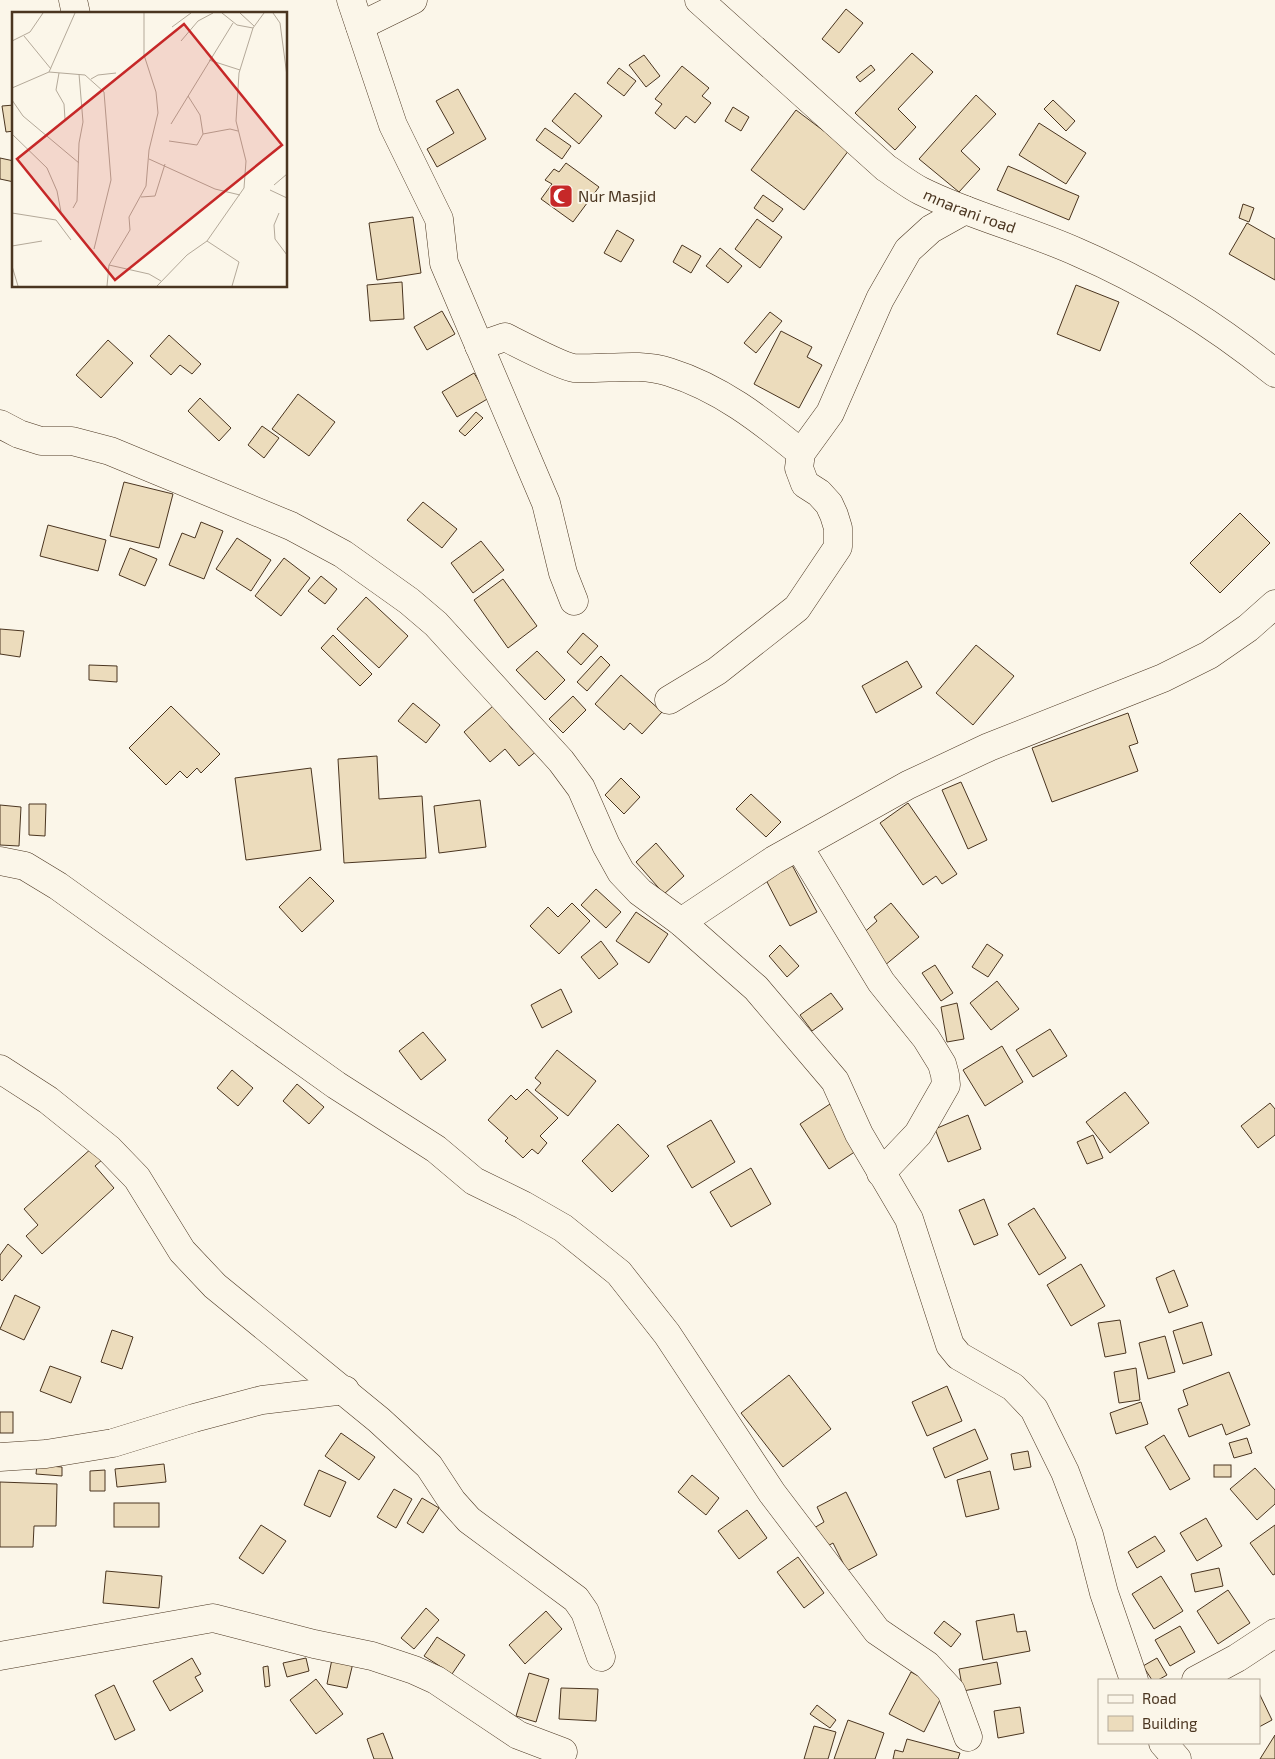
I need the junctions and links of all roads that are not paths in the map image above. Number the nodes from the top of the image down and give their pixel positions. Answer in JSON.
{"nodes":[{"id":1,"x":351,"y":0,"type":"edge"},
{"id":2,"x":413,"y":0,"type":"edge"},
{"id":3,"x":699,"y":0,"type":"edge"},
{"id":4,"x":360,"y":26,"type":"junction"},
{"id":5,"x":965,"y":210,"type":"junction"},
{"id":6,"x":479,"y":346,"type":"junction"},
{"id":7,"x":1275,"y":373,"type":"edge"},
{"id":8,"x":0,"y":424,"type":"edge"},
{"id":9,"x":801,"y":453,"type":"junction"},
{"id":10,"x":574,"y":601,"type":"dead end"},
{"id":11,"x":1275,"y":604,"type":"edge"},
{"id":12,"x":669,"y":700,"type":"dead end"},
{"id":13,"x":799,"y":847,"type":"junction"},
{"id":14,"x":0,"y":861,"type":"edge"},
{"id":15,"x":681,"y":922,"type":"junction"},
{"id":16,"x":0,"y":1069,"type":"edge"},
{"id":17,"x":881,"y":1173,"type":"junction"},
{"id":18,"x":345,"y":1390,"type":"junction"},
{"id":19,"x":0,"y":1457,"type":"edge"},
{"id":20,"x":1275,"y":1633,"type":"edge"},
{"id":21,"x":0,"y":1656,"type":"edge"},
{"id":22,"x":601,"y":1657,"type":"dead end"},
{"id":23,"x":1134,"y":1679,"type":"edge"},
{"id":24,"x":1198,"y":1679,"type":"edge"},
{"id":25,"x":968,"y":1737,"type":"dead end"},
{"id":26,"x":1164,"y":1744,"type":"edge"},
{"id":27,"x":563,"y":1752,"type":"dead end"},
{"id":28,"x":1177,"y":1759,"type":"edge"}],
"edges":[{"from":1,"to":4,"type":"street"},
{"from":2,"to":4,"type":"street"},
{"from":3,"to":5,"type":"street","name":"mnarani road"},
{"from":4,"to":6,"type":"street"},
{"from":5,"to":7,"type":"street","name":"mnarani road"},
{"from":5,"to":9,"type":"street"},
{"from":6,"to":9,"type":"street"},
{"from":6,"to":10,"type":"street"},
{"from":8,"to":15,"type":"street"},
{"from":9,"to":12,"type":"street"},
{"from":11,"to":13,"type":"street"},
{"from":13,"to":15,"type":"street"},
{"from":13,"to":17,"type":"street"},
{"from":14,"to":25,"type":"street"},
{"from":15,"to":17,"type":"street"},
{"from":16,"to":18,"type":"street"},
{"from":17,"to":23,"type":"street"},
{"from":18,"to":19,"type":"street"},
{"from":18,"to":22,"type":"street"},
{"from":20,"to":24,"type":"street"},
{"from":21,"to":27,"type":"street"},
{"from":26,"to":28,"type":"street"}]}
